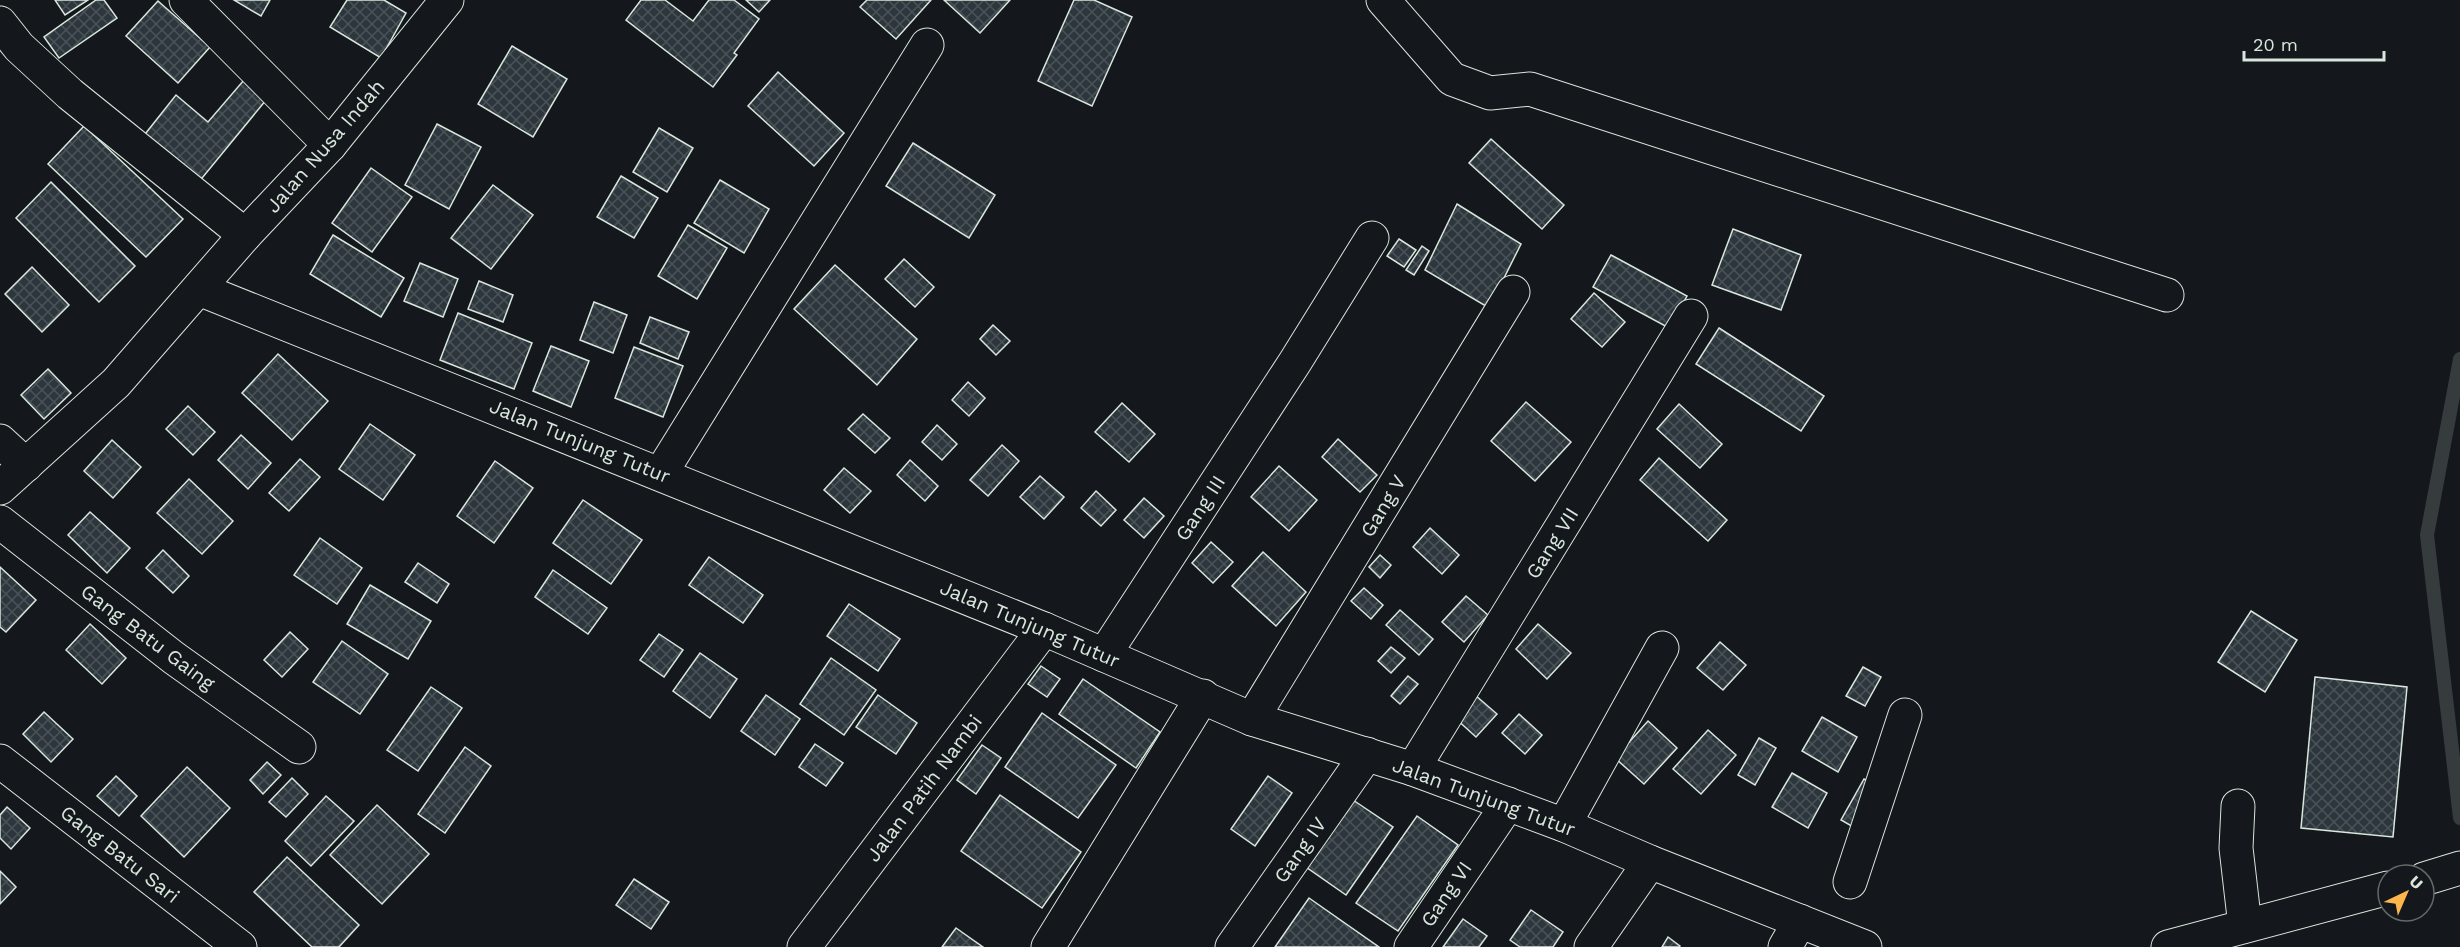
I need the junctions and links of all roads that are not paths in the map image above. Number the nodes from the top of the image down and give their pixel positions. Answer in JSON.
{"nodes":[{"id":1,"x":186,"y":0,"type":"edge"},
{"id":2,"x":447,"y":0,"type":"edge"},
{"id":3,"x":1383,"y":0,"type":"edge"},
{"id":4,"x":0,"y":23,"type":"edge"},
{"id":5,"x":927,"y":45,"type":"dead end"},
{"id":6,"x":330,"y":145,"type":"junction"},
{"id":7,"x":245,"y":235,"type":"junction"},
{"id":8,"x":1372,"y":238,"type":"dead end"},
{"id":9,"x":199,"y":289,"type":"junction"},
{"id":10,"x":1513,"y":292,"type":"dead end"},
{"id":11,"x":2167,"y":295,"type":"dead end"},
{"id":12,"x":1691,"y":316,"type":"dead end"},
{"id":13,"x":0,"y":441,"type":"edge"},
{"id":14,"x":26,"y":465,"type":"junction"},
{"id":15,"x":661,"y":473,"type":"junction"},
{"id":16,"x":0,"y":488,"type":"edge"},
{"id":17,"x":0,"y":522,"type":"edge"},
{"id":18,"x":1044,"y":629,"type":"junction"},
{"id":19,"x":1662,"y":648,"type":"dead end"},
{"id":20,"x":1104,"y":655,"type":"junction"},
{"id":21,"x":1203,"y":696,"type":"junction"},
{"id":22,"x":1905,"y":715,"type":"dead end"},
{"id":23,"x":1252,"y":719,"type":"junction"},
{"id":24,"x":299,"y":747,"type":"dead end"},
{"id":25,"x":1367,"y":754,"type":"junction"},
{"id":26,"x":0,"y":761,"type":"edge"},
{"id":27,"x":1413,"y":769,"type":"junction"},
{"id":28,"x":1508,"y":804,"type":"junction"},
{"id":29,"x":2238,"y":806,"type":"dead end"},
{"id":30,"x":1564,"y":825,"type":"junction"},
{"id":31,"x":1650,"y":862,"type":"junction"},
{"id":32,"x":2460,"y":868,"type":"edge"},
{"id":33,"x":2436,"y":875,"type":"edge"},
{"id":34,"x":1850,"y":882,"type":"dead end"},
{"id":35,"x":2376,"y":892,"type":"edge"},
{"id":36,"x":2262,"y":931,"type":"edge"},
{"id":37,"x":1792,"y":934,"type":"edge"},
{"id":38,"x":240,"y":947,"type":"edge"},
{"id":39,"x":804,"y":947,"type":"edge"},
{"id":40,"x":1048,"y":947,"type":"edge"},
{"id":41,"x":1232,"y":947,"type":"edge"},
{"id":42,"x":1411,"y":947,"type":"edge"},
{"id":43,"x":1591,"y":947,"type":"edge"},
{"id":44,"x":1865,"y":947,"type":"edge"},
{"id":45,"x":2168,"y":947,"type":"edge"}],
"edges":[{"from":1,"to":6,"type":"street"},
{"from":2,"to":6,"type":"street","name":"Jalan Nusa Indah"},
{"from":3,"to":11,"type":"street"},
{"from":4,"to":7,"type":"street"},
{"from":5,"to":15,"type":"street"},
{"from":6,"to":7,"type":"street","name":"Jalan Nusa Indah"},
{"from":7,"to":9,"type":"street","name":"Jalan Nusa Indah"},
{"from":8,"to":20,"type":"street","name":"Gang III"},
{"from":9,"to":14,"type":"street","name":"Jalan Nusa Indah"},
{"from":9,"to":15,"type":"street","name":"Jalan Tunjung Tutur"},
{"from":10,"to":23,"type":"street","name":"Gang V"},
{"from":12,"to":27,"type":"street","name":"Gang VII"},
{"from":13,"to":14,"type":"street"},
{"from":14,"to":16,"type":"street","name":"Jalan Nusa Indah"},
{"from":15,"to":18,"type":"street","name":"Jalan Tunjung Tutur"},
{"from":17,"to":24,"type":"street","name":"Gang Batu Gaing"},
{"from":18,"to":20,"type":"street","name":"Jalan Tunjung Tutur"},
{"from":18,"to":39,"type":"street","name":"Jalan Patih Nambi"},
{"from":19,"to":30,"type":"street"},
{"from":20,"to":21,"type":"street","name":"Jalan Tunjung Tutur"},
{"from":21,"to":23,"type":"street","name":"Jalan Tunjung Tutur"},
{"from":21,"to":40,"type":"street"},
{"from":22,"to":34,"type":"street"},
{"from":23,"to":25,"type":"street","name":"Jalan Tunjung Tutur"},
{"from":25,"to":27,"type":"street","name":"Jalan Tunjung Tutur"},
{"from":25,"to":41,"type":"street","name":"Gang IV"},
{"from":26,"to":38,"type":"street","name":"Gang Batu Sari"},
{"from":27,"to":28,"type":"street","name":"Jalan Tunjung Tutur"},
{"from":28,"to":30,"type":"street","name":"Jalan Tunjung Tutur"},
{"from":28,"to":42,"type":"street","name":"Gang VI"},
{"from":29,"to":36,"type":"street"},
{"from":30,"to":31,"type":"street","name":"Jalan Tunjung Tutur"},
{"from":31,"to":37,"type":"street","name":"Jalan Tunjung Tutur"},
{"from":31,"to":43,"type":"street"},
{"from":32,"to":33,"type":"street"},
{"from":35,"to":36,"type":"street"},
{"from":36,"to":45,"type":"street"},
{"from":37,"to":44,"type":"street","name":"Jalan Tunjung Tutur"}]}
